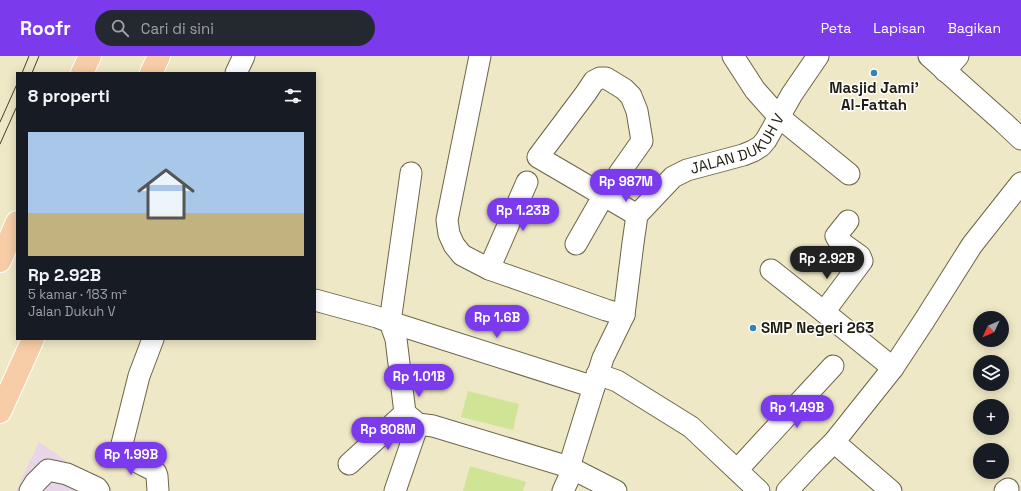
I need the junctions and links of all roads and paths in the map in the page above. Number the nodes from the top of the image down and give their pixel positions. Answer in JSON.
{"nodes":[{"id":1,"x":90,"y":56,"type":"edge"},
{"id":2,"x":159,"y":56,"type":"edge"},
{"id":3,"x":244,"y":56,"type":"edge"},
{"id":4,"x":480,"y":56,"type":"edge"},
{"id":5,"x":733,"y":56,"type":"edge"},
{"id":6,"x":818,"y":56,"type":"edge"},
{"id":7,"x":929,"y":56,"type":"edge"},
{"id":8,"x":952,"y":63,"type":"edge"},
{"id":9,"x":82,"y":72,"type":"edge"},
{"id":10,"x":151,"y":72,"type":"edge"},
{"id":11,"x":236,"y":72,"type":"edge"},
{"id":12,"x":779,"y":117,"type":"junction"},
{"id":13,"x":1021,"y":139,"type":"edge"},
{"id":14,"x":411,"y":173,"type":"dead end"},
{"id":15,"x":849,"y":174,"type":"dead end"},
{"id":16,"x":527,"y":182,"type":"dead end"},
{"id":17,"x":1021,"y":183,"type":"edge"},
{"id":18,"x":604,"y":195,"type":"junction"},
{"id":19,"x":637,"y":215,"type":"junction"},
{"id":20,"x":848,"y":221,"type":"dead end"},
{"id":21,"x":16,"y":224,"type":"edge"},
{"id":22,"x":576,"y":244,"type":"dead end"},
{"id":23,"x":0,"y":261,"type":"edge"},
{"id":24,"x":489,"y":269,"type":"junction"},
{"id":25,"x":771,"y":270,"type":"dead end"},
{"id":26,"x":316,"y":300,"type":"edge"},
{"id":27,"x":824,"y":312,"type":"junction"},
{"id":28,"x":624,"y":315,"type":"junction"},
{"id":29,"x":390,"y":322,"type":"junction"},
{"id":30,"x":33,"y":340,"type":"edge"},
{"id":31,"x":153,"y":340,"type":"edge"},
{"id":32,"x":833,"y":366,"type":"dead end"},
{"id":33,"x":893,"y":368,"type":"junction"},
{"id":34,"x":596,"y":381,"type":"junction"},
{"id":35,"x":0,"y":412,"type":"edge"},
{"id":36,"x":411,"y":418,"type":"junction"},
{"id":37,"x":834,"y":442,"type":"junction"},
{"id":38,"x":349,"y":464,"type":"dead end"},
{"id":39,"x":571,"y":468,"type":"junction"},
{"id":40,"x":737,"y":470,"type":"junction"},
{"id":41,"x":30,"y":491,"type":"edge"},
{"id":42,"x":99,"y":491,"type":"edge"},
{"id":43,"x":158,"y":491,"type":"edge"},
{"id":44,"x":395,"y":491,"type":"edge"},
{"id":45,"x":563,"y":491,"type":"edge"},
{"id":46,"x":616,"y":491,"type":"edge"},
{"id":47,"x":760,"y":491,"type":"edge"},
{"id":48,"x":787,"y":491,"type":"edge"},
{"id":49,"x":891,"y":491,"type":"edge"}],
"edges":[{"from":1,"to":9,"type":"highway"},
{"from":2,"to":10,"type":"highway"},
{"from":3,"to":11,"type":"street"},
{"from":4,"to":24,"type":"street"},
{"from":5,"to":12,"type":"street"},
{"from":6,"to":12,"type":"street","name":"JALAN DUKUH V"},
{"from":7,"to":8,"type":"street"},
{"from":8,"to":13,"type":"street"},
{"from":12,"to":15,"type":"street"},
{"from":12,"to":19,"type":"street","name":"JALAN DUKUH V"},
{"from":14,"to":29,"type":"street"},
{"from":16,"to":24,"type":"street"},
{"from":17,"to":33,"type":"street"},
{"from":18,"to":18,"type":"street"},
{"from":18,"to":19,"type":"street"},
{"from":18,"to":22,"type":"street"},
{"from":19,"to":28,"type":"street"},
{"from":20,"to":27,"type":"street"},
{"from":21,"to":23,"type":"highway"},
{"from":24,"to":28,"type":"street"},
{"from":25,"to":27,"type":"street"},
{"from":26,"to":29,"type":"street"},
{"from":27,"to":33,"type":"street"},
{"from":28,"to":34,"type":"street"},
{"from":29,"to":34,"type":"street"},
{"from":29,"to":36,"type":"street"},
{"from":30,"to":35,"type":"highway"},
{"from":31,"to":43,"type":"street"},
{"from":32,"to":40,"type":"street"},
{"from":33,"to":37,"type":"street"},
{"from":34,"to":39,"type":"street"},
{"from":34,"to":40,"type":"street"},
{"from":36,"to":38,"type":"street"},
{"from":36,"to":39,"type":"street"},
{"from":36,"to":44,"type":"street"},
{"from":37,"to":48,"type":"street"},
{"from":37,"to":49,"type":"street"},
{"from":39,"to":45,"type":"street"},
{"from":39,"to":46,"type":"street"},
{"from":40,"to":47,"type":"street"},
{"from":41,"to":42,"type":"street"}]}
